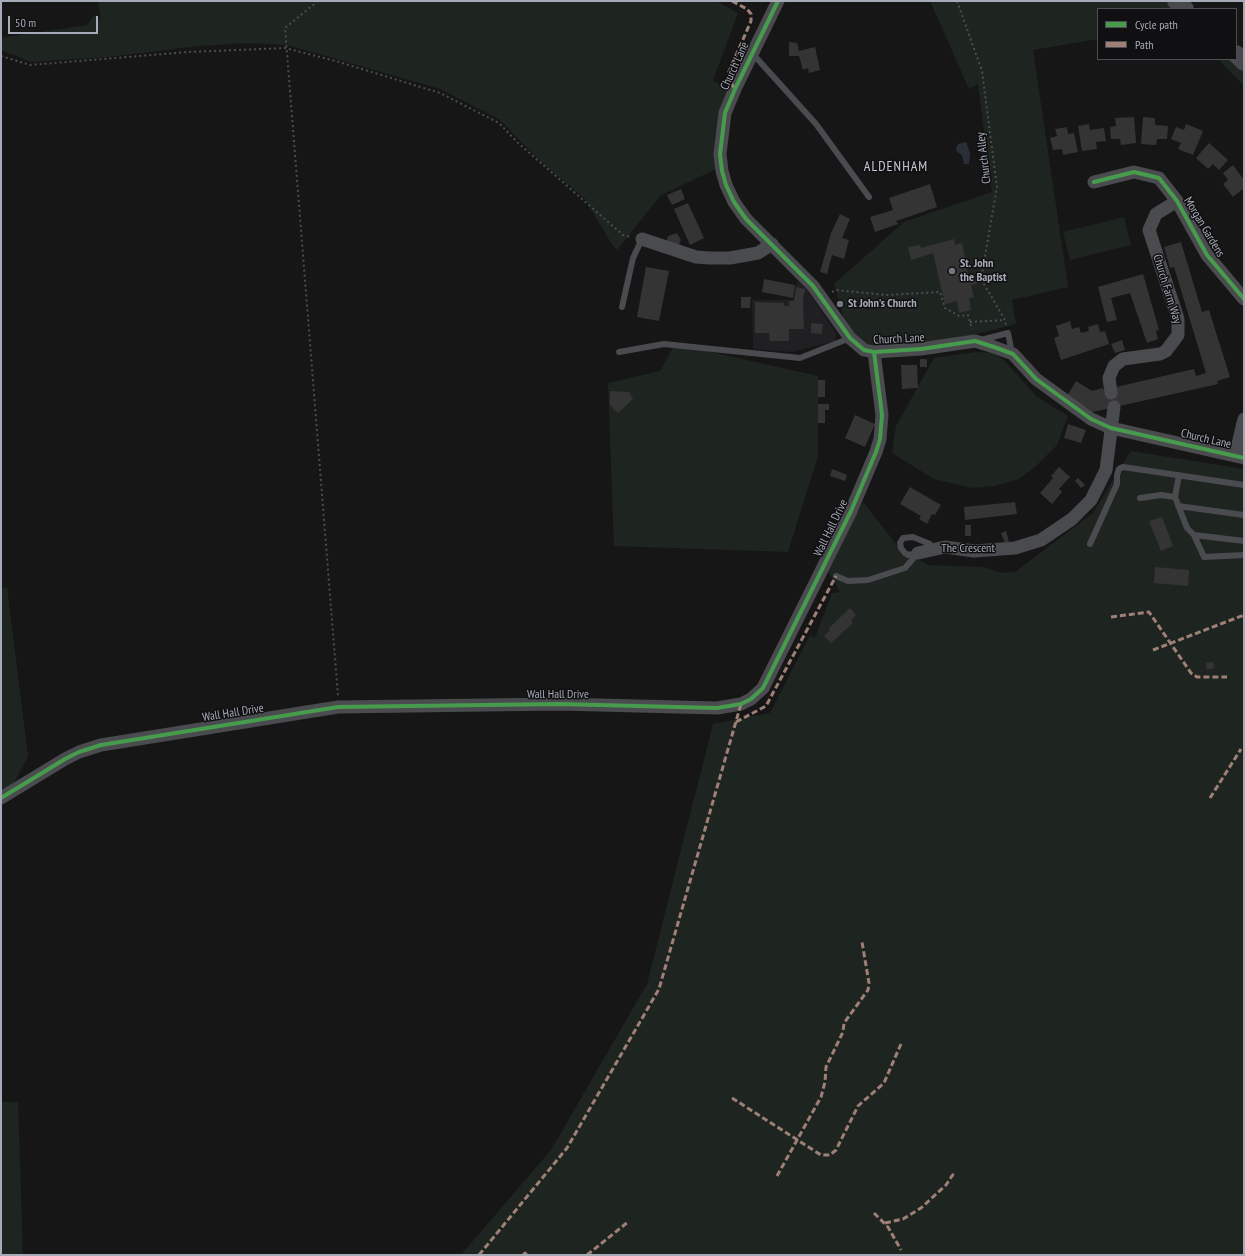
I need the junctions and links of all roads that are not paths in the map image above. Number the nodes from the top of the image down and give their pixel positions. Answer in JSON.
{"nodes":[{"id":1,"x":778,"y":1,"type":"edge"},
{"id":2,"x":1176,"y":1,"type":"edge"},
{"id":3,"x":1184,"y":8,"type":"edge"},
{"id":4,"x":752,"y":53,"type":"junction"},
{"id":5,"x":1094,"y":182,"type":"dead end"},
{"id":6,"x":869,"y":197,"type":"dead end"},
{"id":7,"x":1177,"y":201,"type":"junction"},
{"id":8,"x":642,"y":239,"type":"joint"},
{"id":9,"x":772,"y":244,"type":"junction"},
{"id":10,"x":1244,"y":299,"type":"edge"},
{"id":11,"x":622,"y":307,"type":"dead end"},
{"id":12,"x":850,"y":338,"type":"junction"},
{"id":13,"x":975,"y":341,"type":"junction"},
{"id":14,"x":619,"y":352,"type":"dead end"},
{"id":15,"x":874,"y":352,"type":"junction"},
{"id":16,"x":1013,"y":354,"type":"junction"},
{"id":17,"x":1111,"y":393,"type":"dead end"},
{"id":18,"x":1114,"y":407,"type":"dead end"},
{"id":19,"x":1244,"y":419,"type":"edge"},
{"id":20,"x":1111,"y":428,"type":"junction"},
{"id":21,"x":1239,"y":457,"type":"edge"},
{"id":22,"x":1111,"y":473,"type":"junction"},
{"id":23,"x":1179,"y":475,"type":"junction"},
{"id":24,"x":1244,"y":485,"type":"edge"},
{"id":25,"x":1175,"y":496,"type":"junction"},
{"id":26,"x":1140,"y":498,"type":"dead end"},
{"id":27,"x":1178,"y":506,"type":"junction"},
{"id":28,"x":1244,"y":515,"type":"edge"},
{"id":29,"x":1194,"y":535,"type":"junction"},
{"id":30,"x":1244,"y":541,"type":"edge"},
{"id":31,"x":1090,"y":544,"type":"dead end"},
{"id":32,"x":933,"y":549,"type":"junction"},
{"id":33,"x":918,"y":553,"type":"junction"},
{"id":34,"x":1244,"y":555,"type":"edge"},
{"id":35,"x":836,"y":576,"type":"dead end"},
{"id":36,"x":1,"y":798,"type":"edge"}],
"edges":[{"from":1,"to":4,"type":"street","name":"Church Lane"},
{"from":2,"to":3,"type":"main road"},
{"from":4,"to":6,"type":"lane"},
{"from":4,"to":9,"type":"street","name":"Church Lane"},
{"from":5,"to":7,"type":"street","name":"Morgan Gardens"},
{"from":7,"to":10,"type":"street","name":"Morgan Gardens"},
{"from":7,"to":17,"type":"street","name":"Church Farm Way"},
{"from":8,"to":9,"type":"street"},
{"from":8,"to":11,"type":"lane"},
{"from":9,"to":12,"type":"street","name":"Church Lane"},
{"from":12,"to":14,"type":"lane"},
{"from":12,"to":15,"type":"street","name":"Church Lane"},
{"from":13,"to":15,"type":"street","name":"Church Lane"},
{"from":13,"to":16,"type":"street","name":"Church Lane"},
{"from":13,"to":16,"type":"lane"},
{"from":15,"to":36,"type":"street","name":"Wall Hall Drive"},
{"from":16,"to":20,"type":"street","name":"Church Lane"},
{"from":18,"to":20,"type":"street"},
{"from":19,"to":21,"type":"street"},
{"from":20,"to":21,"type":"street","name":"Church Lane"},
{"from":20,"to":22,"type":"street","name":"The Crescent"},
{"from":22,"to":23,"type":"lane"},
{"from":22,"to":31,"type":"lane"},
{"from":22,"to":32,"type":"street","name":"The Crescent"},
{"from":23,"to":24,"type":"lane"},
{"from":23,"to":25,"type":"lane"},
{"from":25,"to":26,"type":"lane"},
{"from":25,"to":27,"type":"lane"},
{"from":27,"to":28,"type":"lane"},
{"from":27,"to":29,"type":"lane"},
{"from":29,"to":30,"type":"lane"},
{"from":29,"to":34,"type":"lane"},
{"from":32,"to":33,"type":"street","name":"The Crescent"},
{"from":32,"to":33,"type":"lane"},
{"from":33,"to":35,"type":"lane"}]}
